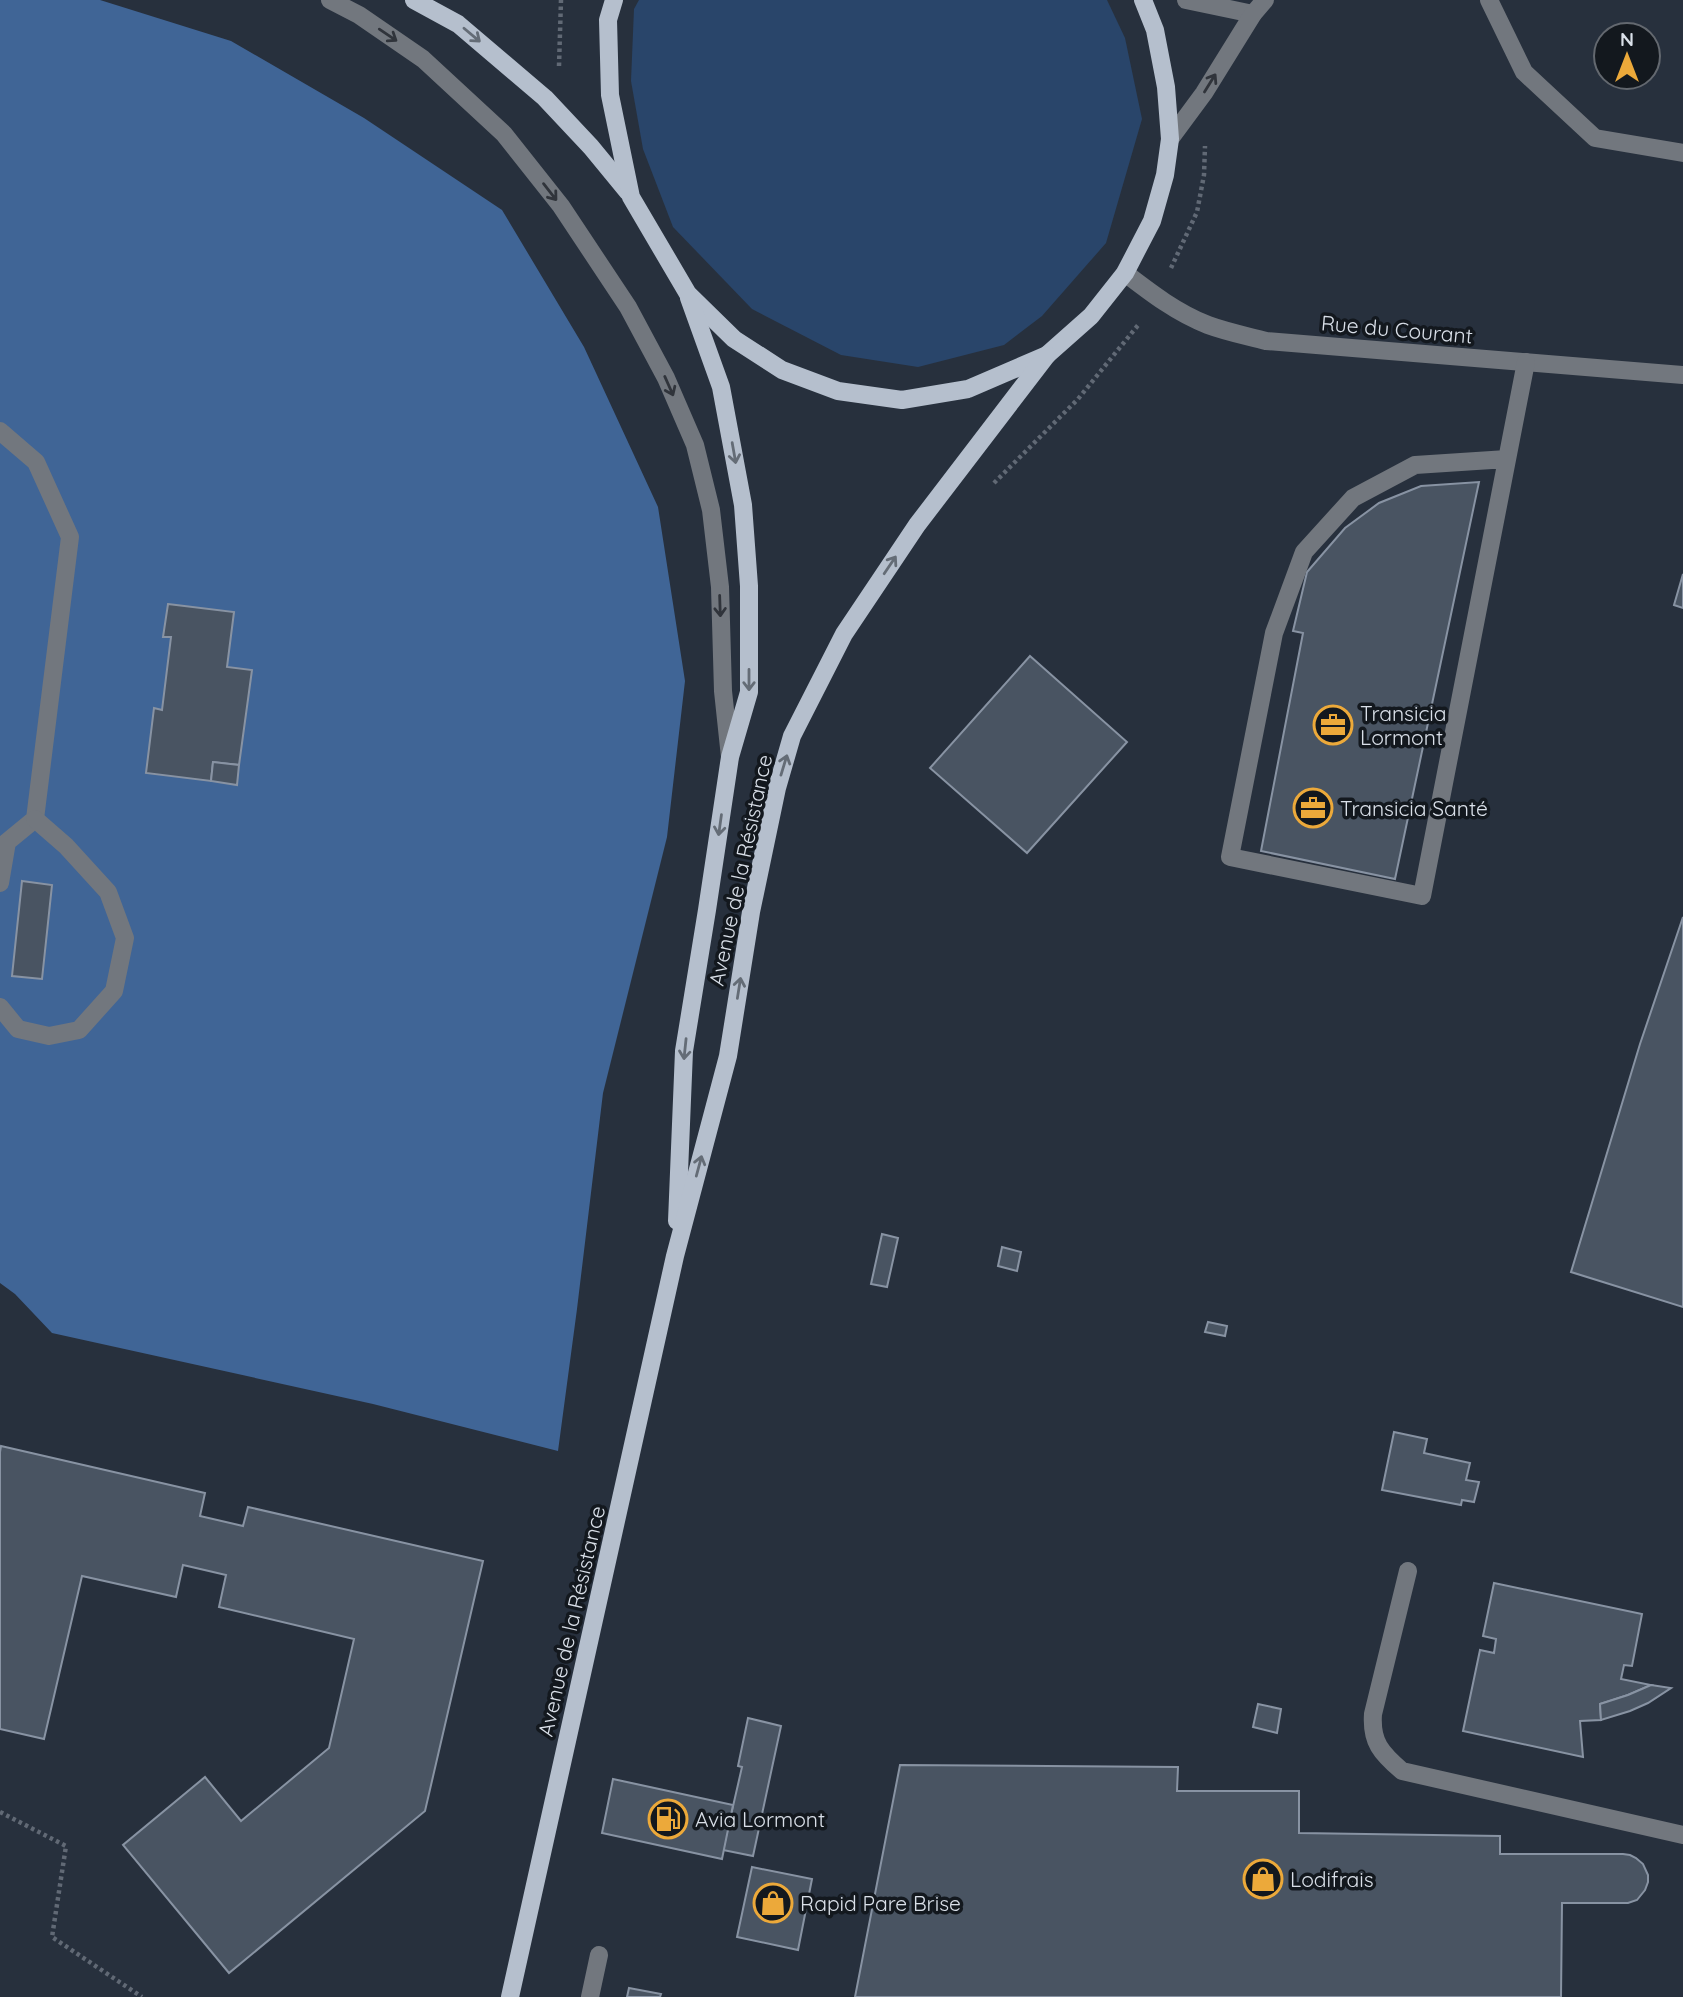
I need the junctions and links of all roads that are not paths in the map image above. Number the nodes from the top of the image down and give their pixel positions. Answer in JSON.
{"nodes":[{"id":1,"x":330,"y":0,"type":"edge"},
{"id":2,"x":414,"y":0,"type":"edge"},
{"id":3,"x":614,"y":0,"type":"edge"},
{"id":4,"x":1143,"y":0,"type":"edge"},
{"id":5,"x":1186,"y":0,"type":"edge"},
{"id":6,"x":1265,"y":0,"type":"edge"},
{"id":7,"x":1489,"y":0,"type":"edge"},
{"id":8,"x":1253,"y":14,"type":"junction"},
{"id":9,"x":1170,"y":139,"type":"junction"},
{"id":10,"x":1683,"y":153,"type":"edge"},
{"id":11,"x":632,"y":197,"type":"junction"},
{"id":12,"x":1125,"y":273,"type":"junction"},
{"id":13,"x":688,"y":294,"type":"junction"},
{"id":14,"x":1047,"y":355,"type":"junction"},
{"id":15,"x":1526,"y":362,"type":"junction"},
{"id":16,"x":1683,"y":375,"type":"edge"},
{"id":17,"x":0,"y":431,"type":"edge"},
{"id":18,"x":1507,"y":459,"type":"junction"},
{"id":19,"x":730,"y":757,"type":"junction"},
{"id":20,"x":35,"y":819,"type":"junction"},
{"id":21,"x":0,"y":883,"type":"edge"},
{"id":22,"x":0,"y":1007,"type":"edge"},
{"id":23,"x":675,"y":1256,"type":"junction"},
{"id":24,"x":1408,"y":1571,"type":"dead end"},
{"id":25,"x":1683,"y":1835,"type":"edge"},
{"id":26,"x":599,"y":1955,"type":"dead end"},
{"id":27,"x":510,"y":1997,"type":"edge"},
{"id":28,"x":590,"y":1997,"type":"edge"}],
"edges":[{"from":1,"to":19,"type":"street","name":"Avenue de la Résistance","one_way":true},
{"from":2,"to":11,"type":"main road","one_way":true},
{"from":3,"to":11,"type":"main road"},
{"from":4,"to":9,"type":"main road"},
{"from":5,"to":8,"type":"street"},
{"from":6,"to":8,"type":"street"},
{"from":7,"to":10,"type":"street"},
{"from":9,"to":8,"type":"street","one_way":true},
{"from":9,"to":12,"type":"main road"},
{"from":11,"to":13,"type":"main road"},
{"from":12,"to":14,"type":"main road"},
{"from":12,"to":15,"type":"street","name":"Rue du Courant"},
{"from":13,"to":14,"type":"main road"},
{"from":13,"to":19,"type":"main road","name":"Avenue de la Résistance","one_way":true},
{"from":23,"to":14,"type":"main road","name":"Avenue de la Résistance","one_way":true},
{"from":15,"to":16,"type":"street","name":"Rue du Courant"},
{"from":15,"to":18,"type":"street"},
{"from":17,"to":20,"type":"street"},
{"from":18,"to":18,"type":"street"},
{"from":19,"to":23,"type":"main road","name":"Avenue de la Résistance","one_way":true},
{"from":20,"to":21,"type":"street"},
{"from":20,"to":22,"type":"street"},
{"from":23,"to":27,"type":"main road","name":"Avenue de la Résistance"},
{"from":24,"to":25,"type":"street"},
{"from":26,"to":28,"type":"street"}]}
